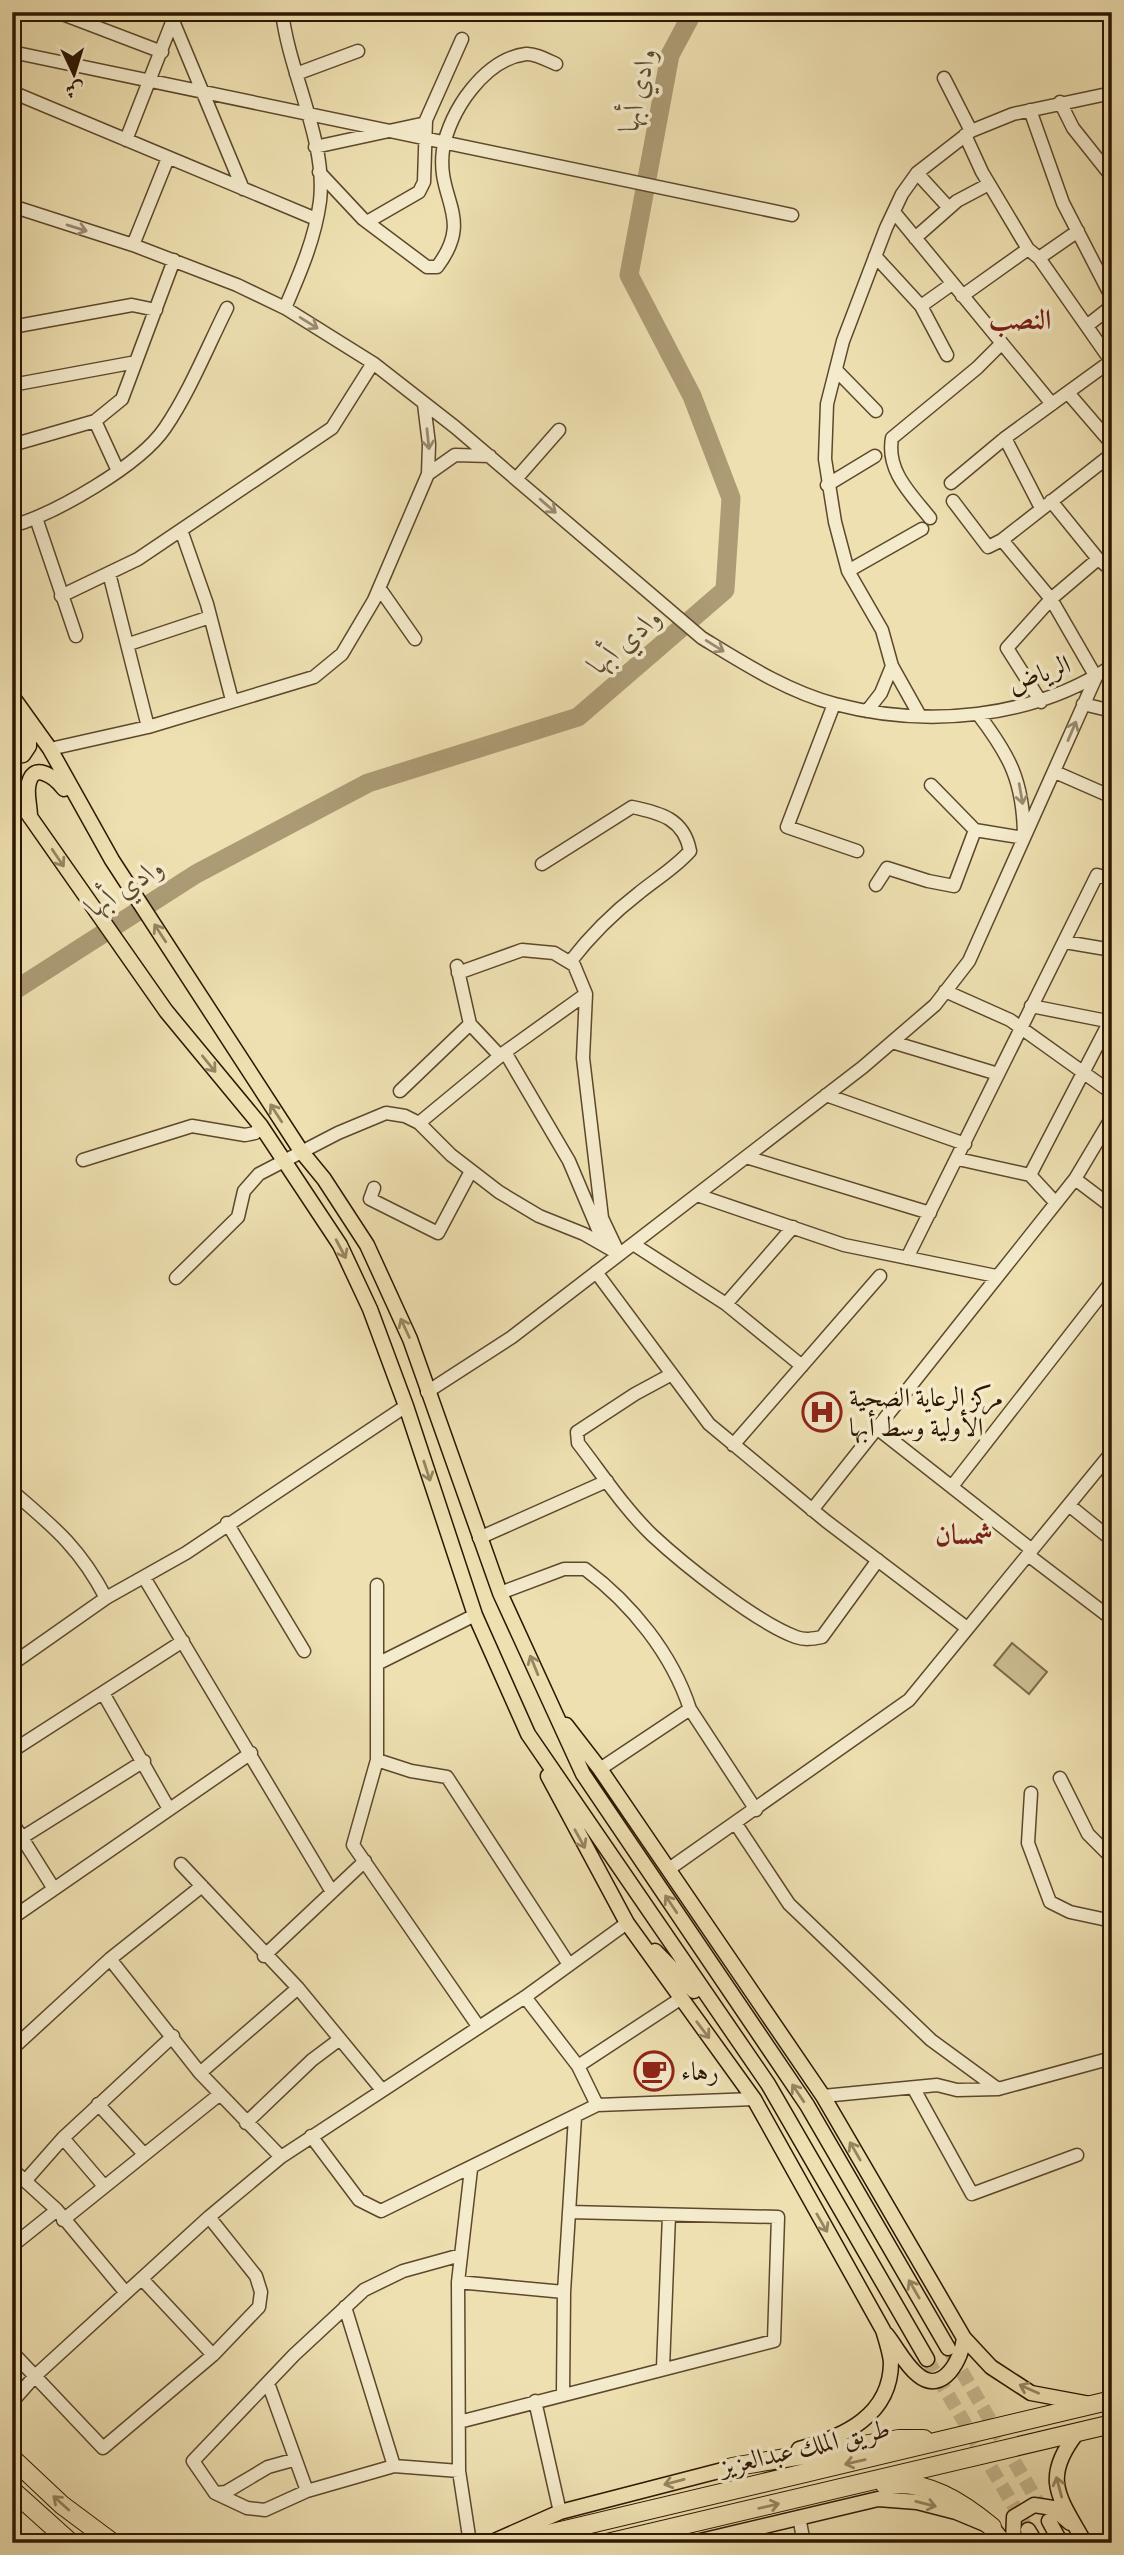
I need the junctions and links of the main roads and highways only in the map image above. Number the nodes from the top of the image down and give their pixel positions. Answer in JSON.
{"nodes":[{"id":1,"x":12,"y":698,"type":"edge"},
{"id":2,"x":12,"y":757,"type":"edge"},
{"id":3,"x":12,"y":791,"type":"edge"},
{"id":4,"x":30,"y":818,"type":"junction"},
{"id":5,"x":91,"y":823,"type":"junction"},
{"id":6,"x":549,"y":1703,"type":"junction"},
{"id":7,"x":528,"y":1734,"type":"junction"},
{"id":8,"x":696,"y":1910,"type":"junction"},
{"id":9,"x":626,"y":1923,"type":"junction"},
{"id":10,"x":745,"y":2015,"type":"junction"},
{"id":11,"x":723,"y":2021,"type":"junction"},
{"id":12,"x":883,"y":2330,"type":"junction"},
{"id":13,"x":964,"y":2338,"type":"junction"},
{"id":14,"x":948,"y":2348,"type":"tunnel mouth"},
{"id":15,"x":927,"y":2359,"type":"tunnel mouth"},
{"id":16,"x":1104,"y":2402,"type":"edge"},
{"id":17,"x":1112,"y":2424,"type":"edge"},
{"id":18,"x":1077,"y":2433,"type":"junction"},
{"id":19,"x":955,"y":2439,"type":"junction"},
{"id":20,"x":12,"y":2458,"type":"edge"},
{"id":21,"x":732,"y":2467,"type":"junction"},
{"id":22,"x":12,"y":2490,"type":"edge"},
{"id":23,"x":823,"y":2494,"type":"junction"},
{"id":24,"x":1049,"y":2521,"type":"tunnel mouth"},
{"id":25,"x":992,"y":2527,"type":"junction"},
{"id":26,"x":1077,"y":2528,"type":"junction"},
{"id":27,"x":71,"y":2543,"type":"edge"},
{"id":28,"x":113,"y":2543,"type":"edge"},
{"id":29,"x":491,"y":2543,"type":"edge"},
{"id":30,"x":510,"y":2543,"type":"edge"},
{"id":31,"x":607,"y":2543,"type":"edge"},
{"id":32,"x":692,"y":2543,"type":"edge"},
{"id":33,"x":1005,"y":2543,"type":"edge"},
{"id":34,"x":1013,"y":2543,"type":"edge"},
{"id":35,"x":1061,"y":2543,"type":"edge"},
{"id":36,"x":1085,"y":2543,"type":"edge"}],
"edges":[{"from":1,"to":2,"type":"main road"},
{"from":1,"to":5,"type":"main road"},
{"from":3,"to":4,"type":"main road"},
{"from":4,"to":5,"type":"main road"},
{"from":4,"to":7,"type":"main road","one_way":true},
{"from":6,"to":5,"type":"main road","one_way":true},
{"from":6,"to":8,"type":"main road"},
{"from":10,"to":6,"type":"main road","one_way":true},
{"from":7,"to":9,"type":"main road","one_way":true},
{"from":7,"to":11,"type":"main road"},
{"from":8,"to":10,"type":"main road"},
{"from":13,"to":8,"type":"main road","one_way":true},
{"from":9,"to":11,"type":"main road"},
{"from":9,"to":12,"type":"main road","one_way":true},
{"from":14,"to":10,"type":"main road","one_way":true},
{"from":11,"to":15,"type":"main road"},
{"from":12,"to":13,"type":"main road"},
{"from":12,"to":21,"type":"main road"},
{"from":16,"to":13,"type":"main road","one_way":true},
{"from":16,"to":19,"type":"highway","name":"طريق الملك عبدالعزيز"},
{"from":17,"to":18,"type":"highway","name":"طريق الملك عبدالعزيز"},
{"from":18,"to":23,"type":"highway","name":"طريق الملك عبدالعزيز"},
{"from":26,"to":18,"type":"main road","one_way":true},
{"from":19,"to":21,"type":"highway"},
{"from":19,"to":30,"type":"highway","name":"طريق الملك عبدالعزيز","one_way":true},
{"from":28,"to":20,"type":"highway","one_way":true},
{"from":21,"to":29,"type":"main road","one_way":true},
{"from":22,"to":27,"type":"highway"},
{"from":23,"to":25,"type":"highway"},
{"from":31,"to":23,"type":"highway","name":"طريق الملك عبدالعزيز","one_way":true},
{"from":24,"to":35,"type":"main road"},
{"from":32,"to":25,"type":"main road","one_way":true},
{"from":25,"to":33,"type":"main road"},
{"from":26,"to":34,"type":"main road"},
{"from":26,"to":36,"type":"main road"}]}
